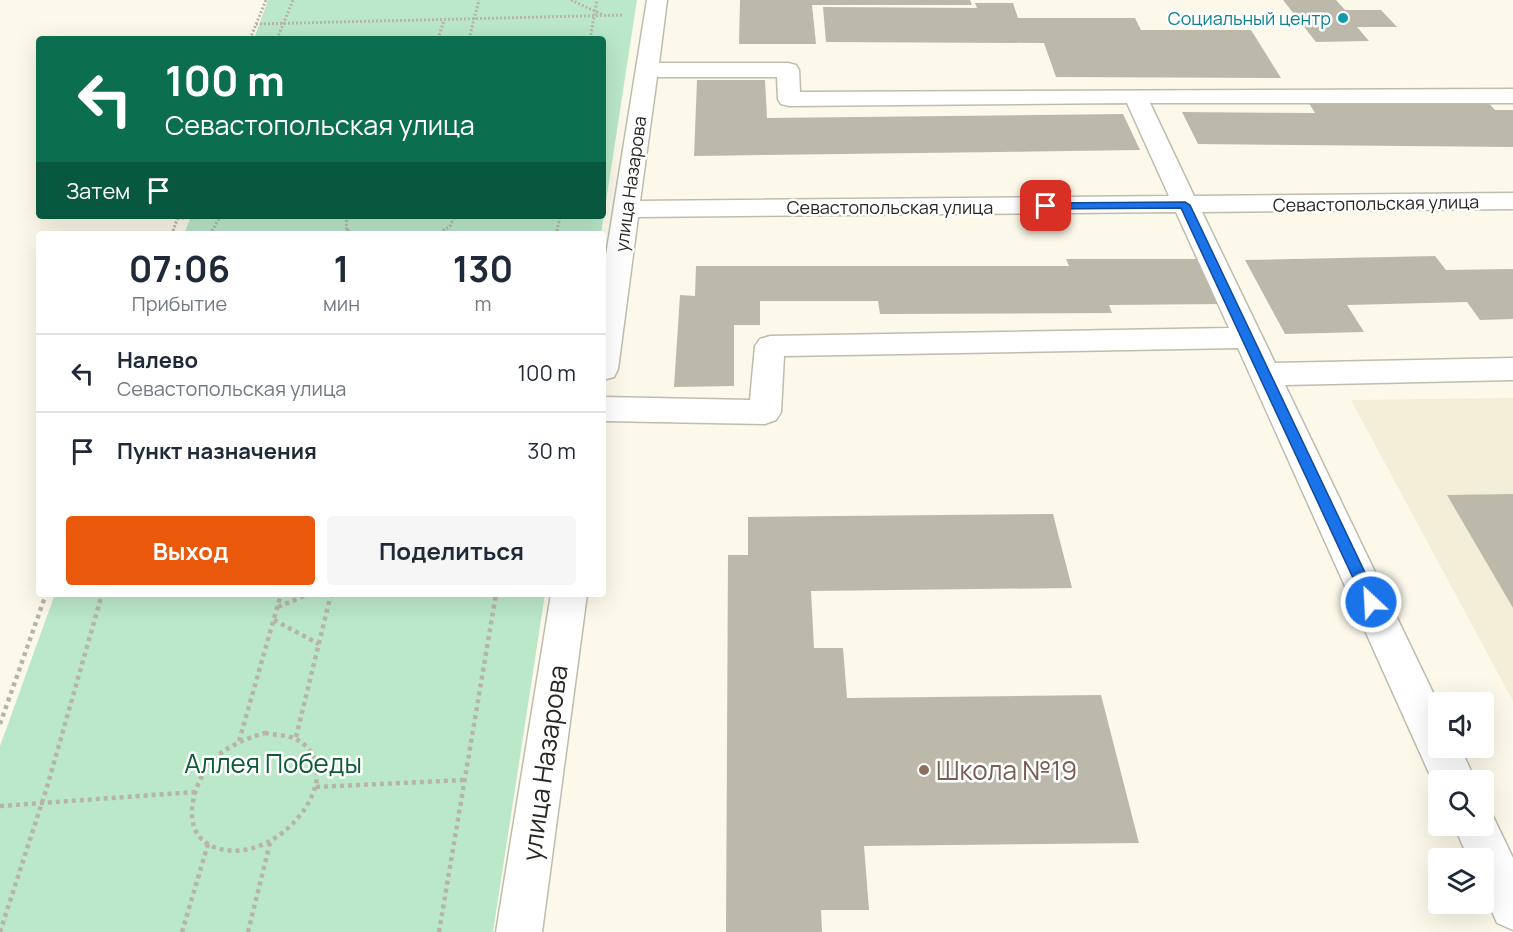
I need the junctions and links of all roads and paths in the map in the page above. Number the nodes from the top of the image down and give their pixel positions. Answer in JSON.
{"nodes":[{"id":1,"x":267,"y":0,"type":"edge"},
{"id":2,"x":293,"y":0,"type":"edge"},
{"id":3,"x":479,"y":0,"type":"edge"},
{"id":4,"x":571,"y":0,"type":"edge"},
{"id":5,"x":597,"y":0,"type":"edge"},
{"id":6,"x":657,"y":0,"type":"edge"},
{"id":7,"x":595,"y":11,"type":"junction"},
{"id":8,"x":605,"y":15,"type":"junction"},
{"id":9,"x":625,"y":15,"type":"dead end"},
{"id":10,"x":594,"y":16,"type":"junction"},
{"id":11,"x":474,"y":19,"type":"junction"},
{"id":12,"x":444,"y":20,"type":"junction"},
{"id":13,"x":256,"y":24,"type":"junction"},
{"id":14,"x":283,"y":24,"type":"junction"},
{"id":15,"x":251,"y":36,"type":"edge"},
{"id":16,"x":278,"y":36,"type":"edge"},
{"id":17,"x":439,"y":36,"type":"edge"},
{"id":18,"x":470,"y":36,"type":"edge"},
{"id":19,"x":591,"y":36,"type":"edge"},
{"id":20,"x":647,"y":70,"type":"junction"},
{"id":21,"x":1136,"y":96,"type":"junction"},
{"id":22,"x":1513,"y":96,"type":"edge"},
{"id":23,"x":1513,"y":201,"type":"edge"},
{"id":24,"x":1185,"y":205,"type":"junction"},
{"id":25,"x":627,"y":209,"type":"junction"},
{"id":26,"x":454,"y":219,"type":"edge"},
{"id":27,"x":443,"y":231,"type":"edge"},
{"id":28,"x":1248,"y":338,"type":"junction"},
{"id":29,"x":606,"y":349,"type":"edge"},
{"id":30,"x":1513,"y":369,"type":"edge"},
{"id":31,"x":1265,"y":374,"type":"junction"},
{"id":32,"x":606,"y":409,"type":"edge"},
{"id":33,"x":45,"y":597,"type":"edge"},
{"id":34,"x":101,"y":597,"type":"edge"},
{"id":35,"x":280,"y":597,"type":"edge"},
{"id":36,"x":302,"y":597,"type":"edge"},
{"id":37,"x":331,"y":597,"type":"edge"},
{"id":38,"x":496,"y":597,"type":"edge"},
{"id":39,"x":569,"y":597,"type":"edge"},
{"id":40,"x":278,"y":607,"type":"junction"},
{"id":41,"x":274,"y":620,"type":"junction"},
{"id":42,"x":319,"y":644,"type":"junction"},
{"id":43,"x":1428,"y":723,"type":"edge"},
{"id":44,"x":0,"y":724,"type":"edge"},
{"id":45,"x":296,"y":737,"type":"junction"},
{"id":46,"x":239,"y":742,"type":"junction"},
{"id":47,"x":465,"y":780,"type":"junction"},
{"id":48,"x":316,"y":787,"type":"junction"},
{"id":49,"x":195,"y":792,"type":"junction"},
{"id":50,"x":42,"y":803,"type":"junction"},
{"id":51,"x":0,"y":806,"type":"edge"},
{"id":52,"x":1480,"y":836,"type":"edge"},
{"id":53,"x":208,"y":843,"type":"junction"},
{"id":54,"x":270,"y":843,"type":"junction"},
{"id":55,"x":1513,"y":907,"type":"edge"},
{"id":56,"x":0,"y":932,"type":"edge"},
{"id":57,"x":182,"y":932,"type":"edge"},
{"id":58,"x":248,"y":932,"type":"edge"},
{"id":59,"x":439,"y":932,"type":"edge"},
{"id":60,"x":519,"y":932,"type":"edge"}],
"edges":[{"from":1,"to":13,"type":"path"},
{"from":2,"to":14,"type":"path"},
{"from":3,"to":11,"type":"path"},
{"from":4,"to":7,"type":"path"},
{"from":5,"to":7,"type":"path"},
{"from":6,"to":20,"type":"street","name":"улица Назарова"},
{"from":7,"to":8,"type":"path"},
{"from":7,"to":10,"type":"path"},
{"from":8,"to":9,"type":"path"},
{"from":8,"to":10,"type":"path"},
{"from":10,"to":11,"type":"path"},
{"from":10,"to":19,"type":"path"},
{"from":11,"to":12,"type":"path"},
{"from":11,"to":18,"type":"path"},
{"from":12,"to":14,"type":"path"},
{"from":12,"to":17,"type":"path"},
{"from":13,"to":14,"type":"path"},
{"from":13,"to":15,"type":"path"},
{"from":14,"to":16,"type":"path"},
{"from":20,"to":21,"type":"street"},
{"from":20,"to":25,"type":"street","name":"улица Назарова"},
{"from":21,"to":22,"type":"street"},
{"from":21,"to":24,"type":"street"},
{"from":23,"to":24,"type":"street","name":"Севастопольская улица"},
{"from":24,"to":25,"type":"street","name":"Севастопольская улица"},
{"from":24,"to":28,"type":"street"},
{"from":25,"to":29,"type":"street","name":"улица Назарова"},
{"from":26,"to":27,"type":"path"},
{"from":28,"to":31,"type":"street"},
{"from":28,"to":32,"type":"street"},
{"from":30,"to":31,"type":"street"},
{"from":31,"to":43,"type":"street"},
{"from":33,"to":44,"type":"path"},
{"from":34,"to":50,"type":"path"},
{"from":35,"to":40,"type":"path"},
{"from":36,"to":40,"type":"path"},
{"from":37,"to":42,"type":"path"},
{"from":38,"to":47,"type":"path"},
{"from":39,"to":60,"type":"street","name":"улица Назарова"},
{"from":40,"to":41,"type":"path"},
{"from":41,"to":42,"type":"path"},
{"from":41,"to":46,"type":"path"},
{"from":42,"to":45,"type":"path"},
{"from":45,"to":46,"type":"path"},
{"from":45,"to":48,"type":"path"},
{"from":46,"to":49,"type":"path"},
{"from":47,"to":48,"type":"path"},
{"from":47,"to":59,"type":"path"},
{"from":48,"to":54,"type":"path"},
{"from":49,"to":50,"type":"path"},
{"from":49,"to":53,"type":"path"},
{"from":50,"to":51,"type":"path"},
{"from":50,"to":56,"type":"path"},
{"from":52,"to":55,"type":"street"},
{"from":53,"to":54,"type":"path"},
{"from":53,"to":57,"type":"path"},
{"from":54,"to":58,"type":"path"}]}
